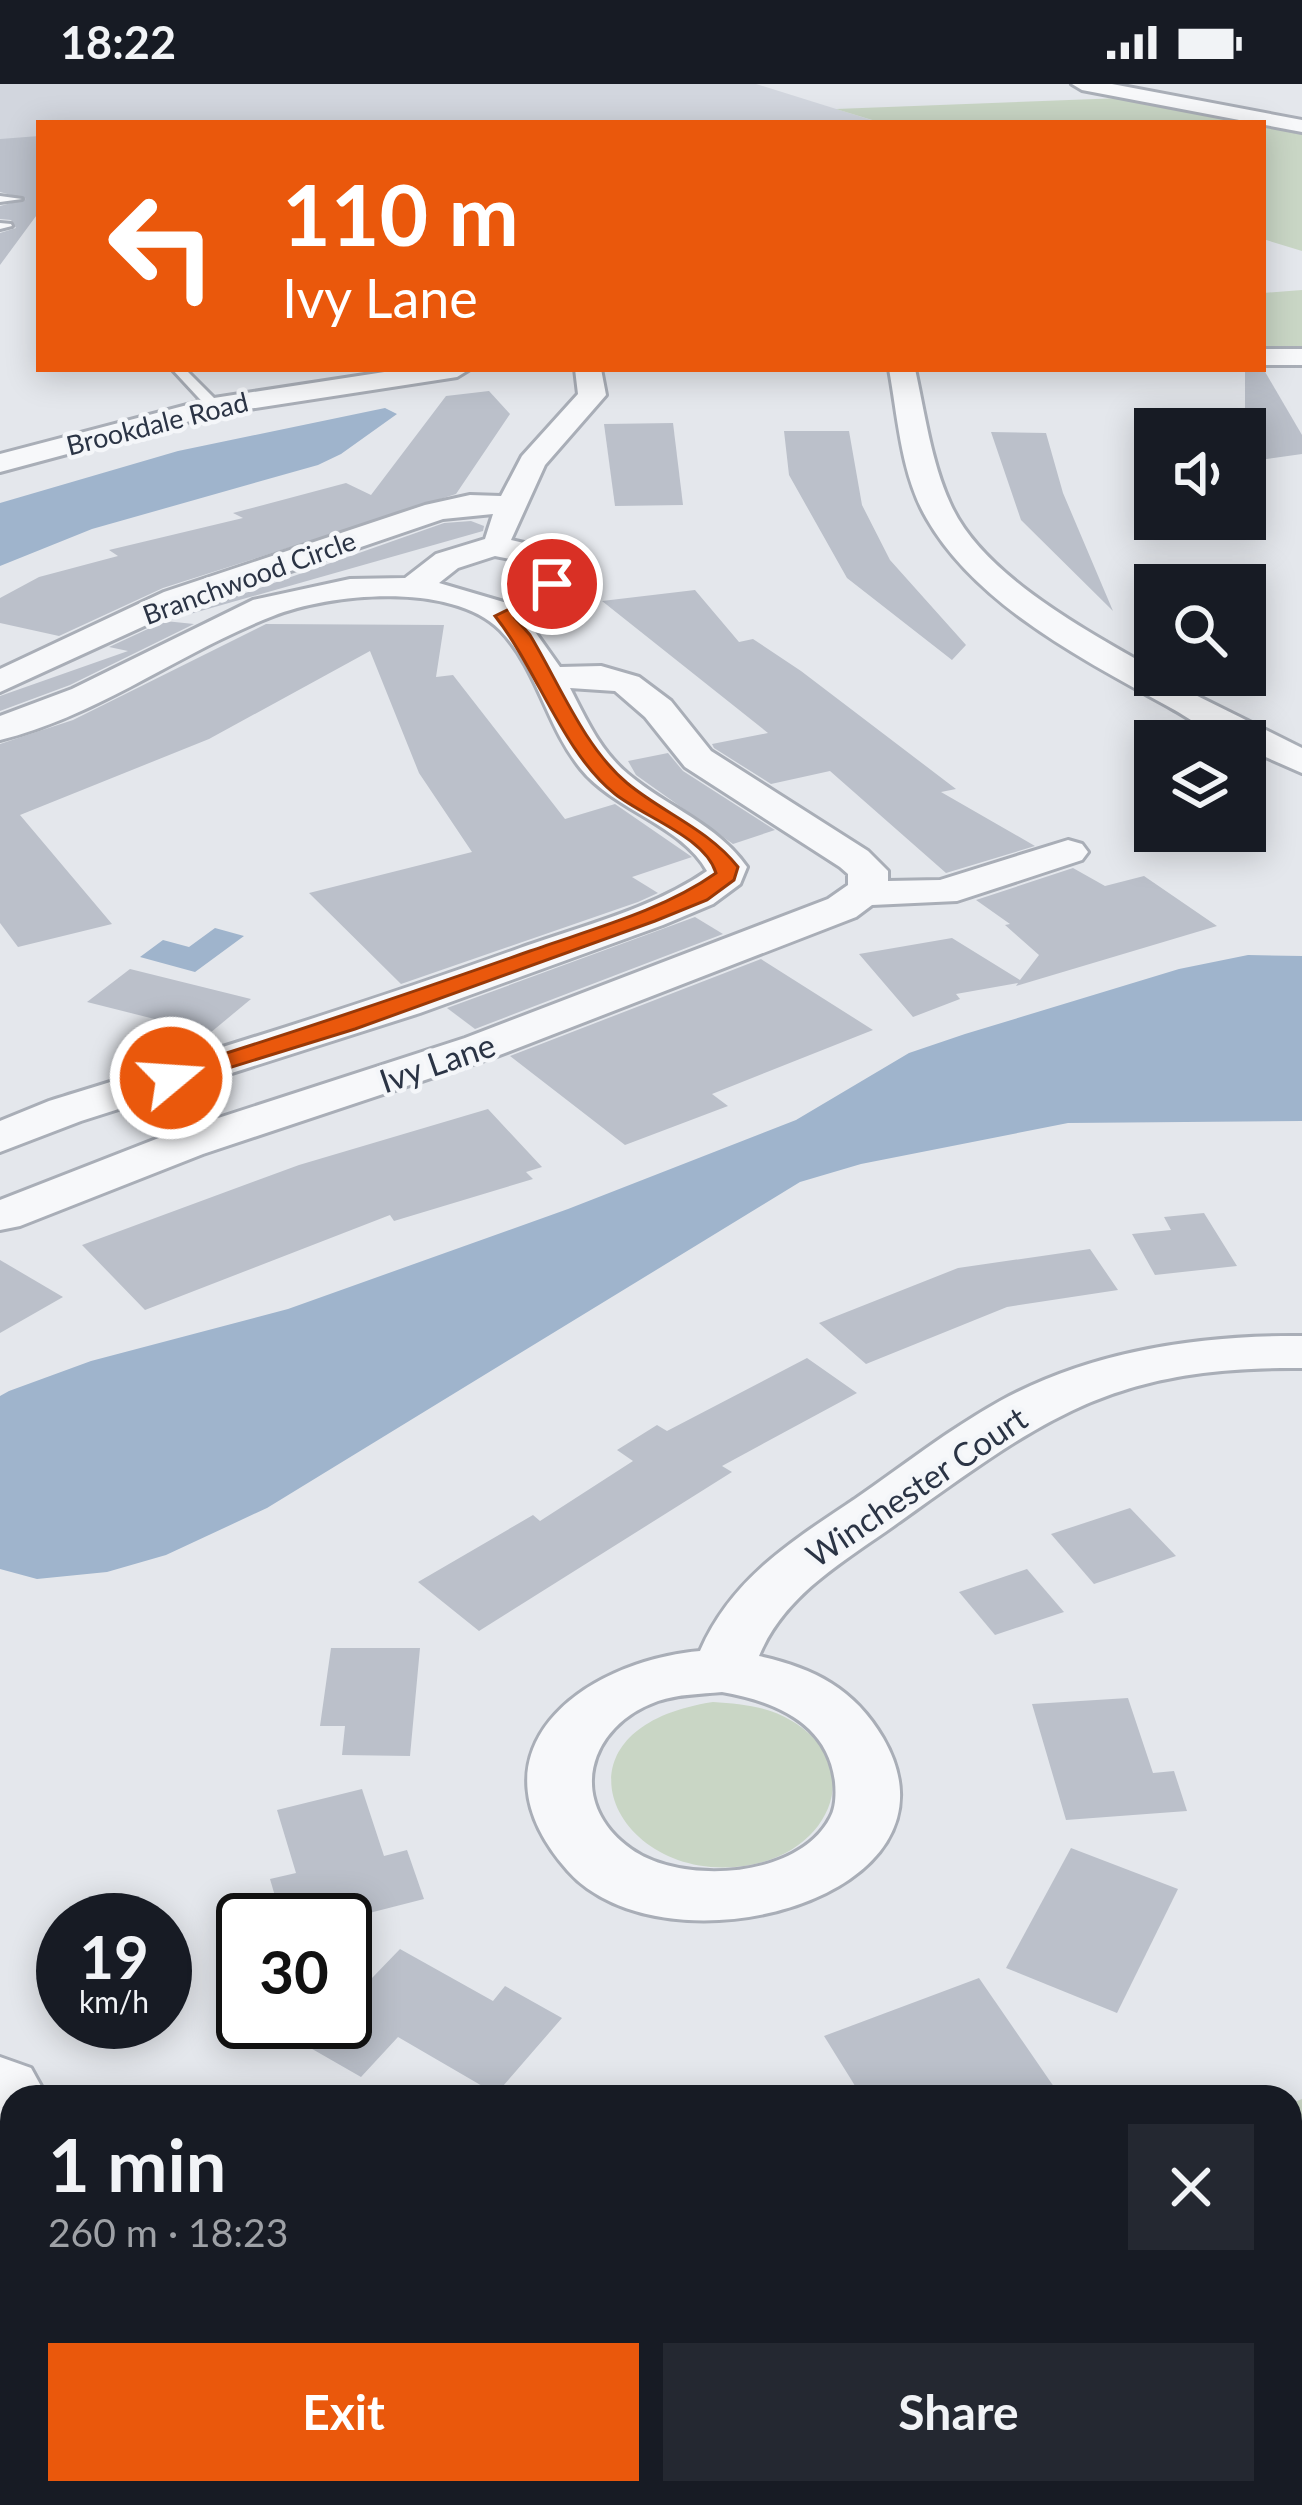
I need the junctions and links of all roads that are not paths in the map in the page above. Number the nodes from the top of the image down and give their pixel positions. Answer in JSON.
{"nodes":[{"id":1,"x":1082,"y":84,"type":"edge"},
{"id":2,"x":1302,"y":126,"type":"edge"},
{"id":3,"x":0,"y":199,"type":"edge"},
{"id":4,"x":17,"y":200,"type":"dead end"},
{"id":5,"x":1266,"y":357,"type":"edge"},
{"id":6,"x":1302,"y":357,"type":"edge"},
{"id":7,"x":181,"y":372,"type":"edge"},
{"id":8,"x":437,"y":372,"type":"edge"},
{"id":9,"x":588,"y":372,"type":"edge"},
{"id":10,"x":903,"y":372,"type":"edge"},
{"id":11,"x":214,"y":406,"type":"junction"},
{"id":12,"x":7,"y":456,"type":"edge"},
{"id":13,"x":508,"y":505,"type":"junction"},
{"id":14,"x":494,"y":546,"type":"junction"},
{"id":15,"x":413,"y":587,"type":"junction"},
{"id":16,"x":504,"y":616,"type":"junction"},
{"id":17,"x":544,"y":678,"type":"junction"},
{"id":18,"x":0,"y":682,"type":"edge"},
{"id":19,"x":0,"y":729,"type":"edge"},
{"id":20,"x":1294,"y":752,"type":"edge"},
{"id":21,"x":1068,"y":852,"type":"dead end"},
{"id":22,"x":865,"y":893,"type":"junction"},
{"id":23,"x":699,"y":895,"type":"junction"},
{"id":24,"x":778,"y":934,"type":"junction"},
{"id":25,"x":1,"y":1137,"type":"edge"},
{"id":26,"x":3,"y":1216,"type":"dead end"},
{"id":27,"x":1302,"y":1352,"type":"edge"},
{"id":28,"x":722,"y":1671,"type":"junction"}],
"edges":[{"from":1,"to":2,"type":"street"},
{"from":3,"to":4,"type":"lane"},
{"from":5,"to":6,"type":"street"},
{"from":7,"to":11,"type":"lane"},
{"from":8,"to":11,"type":"street","name":"Brookdale Road"},
{"from":9,"to":13,"type":"street"},
{"from":10,"to":20,"type":"street"},
{"from":11,"to":12,"type":"street","name":"Brookdale Road"},
{"from":13,"to":14,"type":"street"},
{"from":13,"to":18,"type":"street","name":"Branchwood Circle"},
{"from":14,"to":15,"type":"street","name":"Branchwood Circle"},
{"from":14,"to":16,"type":"street"},
{"from":15,"to":16,"type":"street"},
{"from":15,"to":19,"type":"street","name":"Branchwood Circle"},
{"from":16,"to":17,"type":"street"},
{"from":17,"to":22,"type":"street"},
{"from":17,"to":23,"type":"street"},
{"from":21,"to":22,"type":"street","name":"Ivy Lane"},
{"from":22,"to":24,"type":"street","name":"Ivy Lane"},
{"from":23,"to":24,"type":"street"},
{"from":23,"to":25,"type":"street","name":"Ivy Lane"},
{"from":24,"to":26,"type":"street","name":"Ivy Lane"},
{"from":27,"to":28,"type":"street","name":"Winchester Court"},
{"from":28,"to":28,"type":"street"}]}
